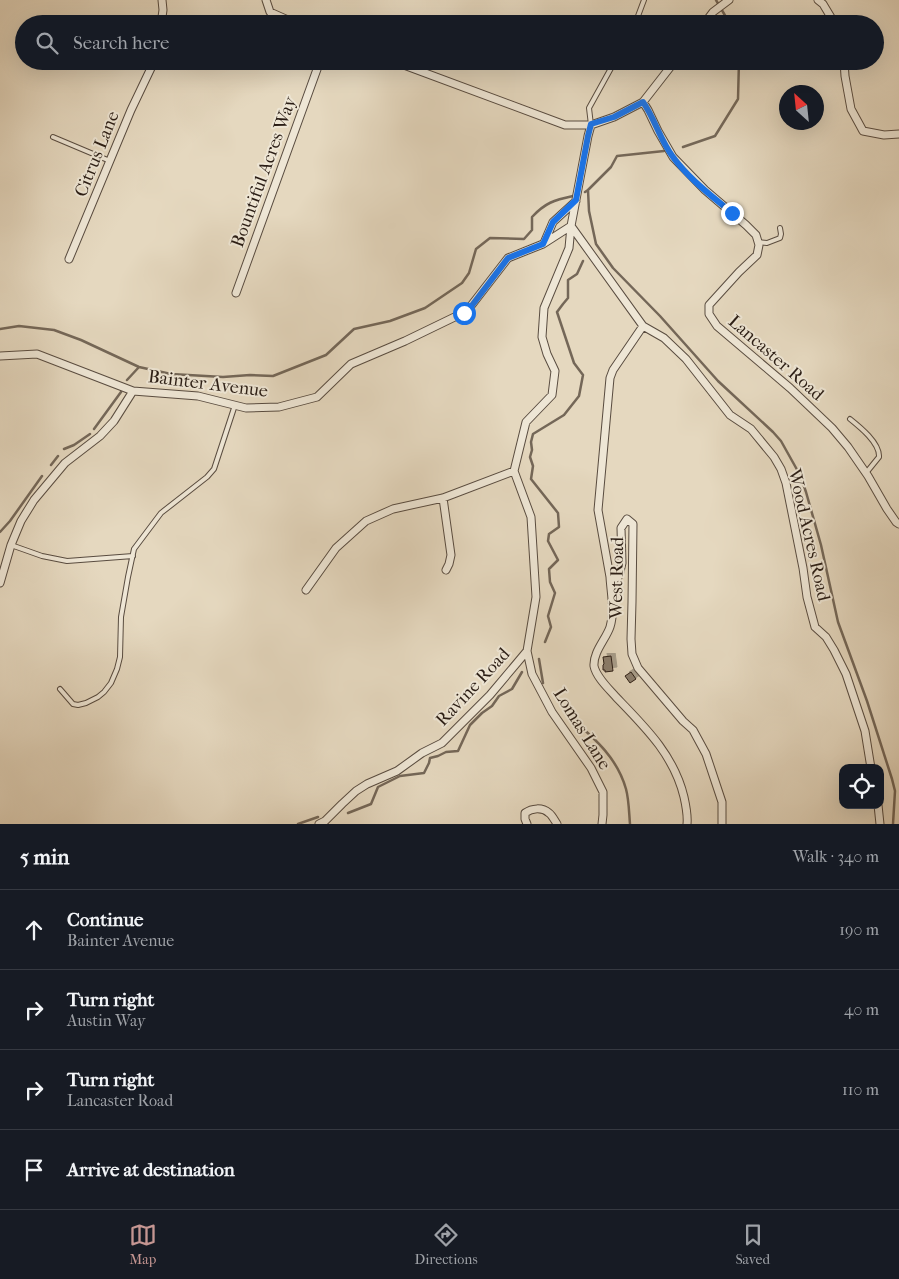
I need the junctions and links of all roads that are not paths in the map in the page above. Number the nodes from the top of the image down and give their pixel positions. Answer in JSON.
{"nodes":[{"id":1,"x":162,"y":0,"type":"edge"},
{"id":2,"x":266,"y":0,"type":"edge"},
{"id":3,"x":644,"y":0,"type":"edge"},
{"id":4,"x":818,"y":0,"type":"edge"},
{"id":5,"x":727,"y":2,"type":"edge"},
{"id":6,"x":162,"y":15,"type":"edge"},
{"id":7,"x":277,"y":15,"type":"edge"},
{"id":8,"x":638,"y":15,"type":"edge"},
{"id":9,"x":711,"y":15,"type":"edge"},
{"id":10,"x":830,"y":15,"type":"edge"},
{"id":11,"x":150,"y":70,"type":"edge"},
{"id":12,"x":317,"y":70,"type":"edge"},
{"id":13,"x":418,"y":70,"type":"edge"},
{"id":14,"x":610,"y":70,"type":"edge"},
{"id":15,"x":668,"y":70,"type":"edge"},
{"id":16,"x":845,"y":70,"type":"edge"},
{"id":17,"x":643,"y":102,"type":"junction"},
{"id":18,"x":591,"y":124,"type":"junction"},
{"id":19,"x":899,"y":134,"type":"edge"},
{"id":20,"x":52,"y":136,"type":"dead end"},
{"id":21,"x":110,"y":161,"type":"junction"},
{"id":22,"x":576,"y":200,"type":"junction"},
{"id":23,"x":571,"y":226,"type":"junction"},
{"id":24,"x":780,"y":228,"type":"dead end"},
{"id":25,"x":758,"y":242,"type":"junction"},
{"id":26,"x":543,"y":244,"type":"junction"},
{"id":27,"x":69,"y":259,"type":"dead end"},
{"id":28,"x":236,"y":293,"type":"dead end"},
{"id":29,"x":643,"y":326,"type":"junction"},
{"id":30,"x":0,"y":356,"type":"edge"},
{"id":31,"x":133,"y":391,"type":"junction"},
{"id":32,"x":235,"y":405,"type":"junction"},
{"id":33,"x":850,"y":419,"type":"dead end"},
{"id":34,"x":514,"y":471,"type":"junction"},
{"id":35,"x":866,"y":473,"type":"junction"},
{"id":36,"x":443,"y":498,"type":"junction"},
{"id":37,"x":899,"y":524,"type":"edge"},
{"id":38,"x":11,"y":545,"type":"junction"},
{"id":39,"x":133,"y":556,"type":"junction"},
{"id":40,"x":446,"y":570,"type":"dead end"},
{"id":41,"x":610,"y":577,"type":"junction"},
{"id":42,"x":0,"y":583,"type":"edge"},
{"id":43,"x":306,"y":590,"type":"dead end"},
{"id":44,"x":527,"y":651,"type":"junction"},
{"id":45,"x":60,"y":689,"type":"dead end"},
{"id":46,"x":870,"y":764,"type":"edge"},
{"id":47,"x":878,"y":809,"type":"edge"},
{"id":48,"x":319,"y":824,"type":"edge"},
{"id":49,"x":527,"y":824,"type":"edge"},
{"id":50,"x":557,"y":824,"type":"edge"},
{"id":51,"x":602,"y":824,"type":"edge"},
{"id":52,"x":687,"y":824,"type":"edge"},
{"id":53,"x":722,"y":824,"type":"edge"},
{"id":54,"x":880,"y":824,"type":"edge"}],
"edges":[{"from":1,"to":6,"type":"street"},
{"from":2,"to":7,"type":"street"},
{"from":3,"to":8,"type":"lane"},
{"from":4,"to":10,"type":"street"},
{"from":5,"to":9,"type":"street"},
{"from":11,"to":21,"type":"street","name":"Citrus Lane"},
{"from":12,"to":28,"type":"street","name":"Bountiful Acres Way"},
{"from":13,"to":18,"type":"street"},
{"from":14,"to":18,"type":"lane"},
{"from":15,"to":17,"type":"street"},
{"from":16,"to":19,"type":"street"},
{"from":17,"to":18,"type":"street"},
{"from":17,"to":25,"type":"street"},
{"from":18,"to":22,"type":"street"},
{"from":20,"to":21,"type":"lane"},
{"from":21,"to":27,"type":"street","name":"Citrus Lane"},
{"from":22,"to":23,"type":"street"},
{"from":22,"to":26,"type":"street"},
{"from":23,"to":26,"type":"street","name":"Bainter Avenue"},
{"from":23,"to":29,"type":"street","name":"Wood Acres Road"},
{"from":23,"to":34,"type":"street"},
{"from":24,"to":25,"type":"lane"},
{"from":25,"to":35,"type":"street","name":"Lancaster Road"},
{"from":26,"to":32,"type":"street","name":"Bainter Avenue"},
{"from":29,"to":41,"type":"street","name":"West Road"},
{"from":29,"to":46,"type":"street","name":"Wood Acres Road"},
{"from":30,"to":31,"type":"street","name":"Bainter Avenue"},
{"from":31,"to":32,"type":"street","name":"Bainter Avenue"},
{"from":31,"to":38,"type":"street"},
{"from":32,"to":39,"type":"lane"},
{"from":33,"to":35,"type":"lane"},
{"from":34,"to":36,"type":"street"},
{"from":34,"to":44,"type":"street","name":"Ravine Road"},
{"from":35,"to":37,"type":"street","name":"Lancaster Road"},
{"from":36,"to":40,"type":"street"},
{"from":36,"to":43,"type":"street"},
{"from":38,"to":39,"type":"lane"},
{"from":38,"to":42,"type":"street"},
{"from":39,"to":45,"type":"lane"},
{"from":41,"to":52,"type":"street"},
{"from":41,"to":53,"type":"street","name":"West Road"},
{"from":44,"to":48,"type":"street","name":"Ravine Road"},
{"from":44,"to":51,"type":"street","name":"Lomas Lane"},
{"from":47,"to":54,"type":"street"},
{"from":49,"to":50,"type":"street"}]}
